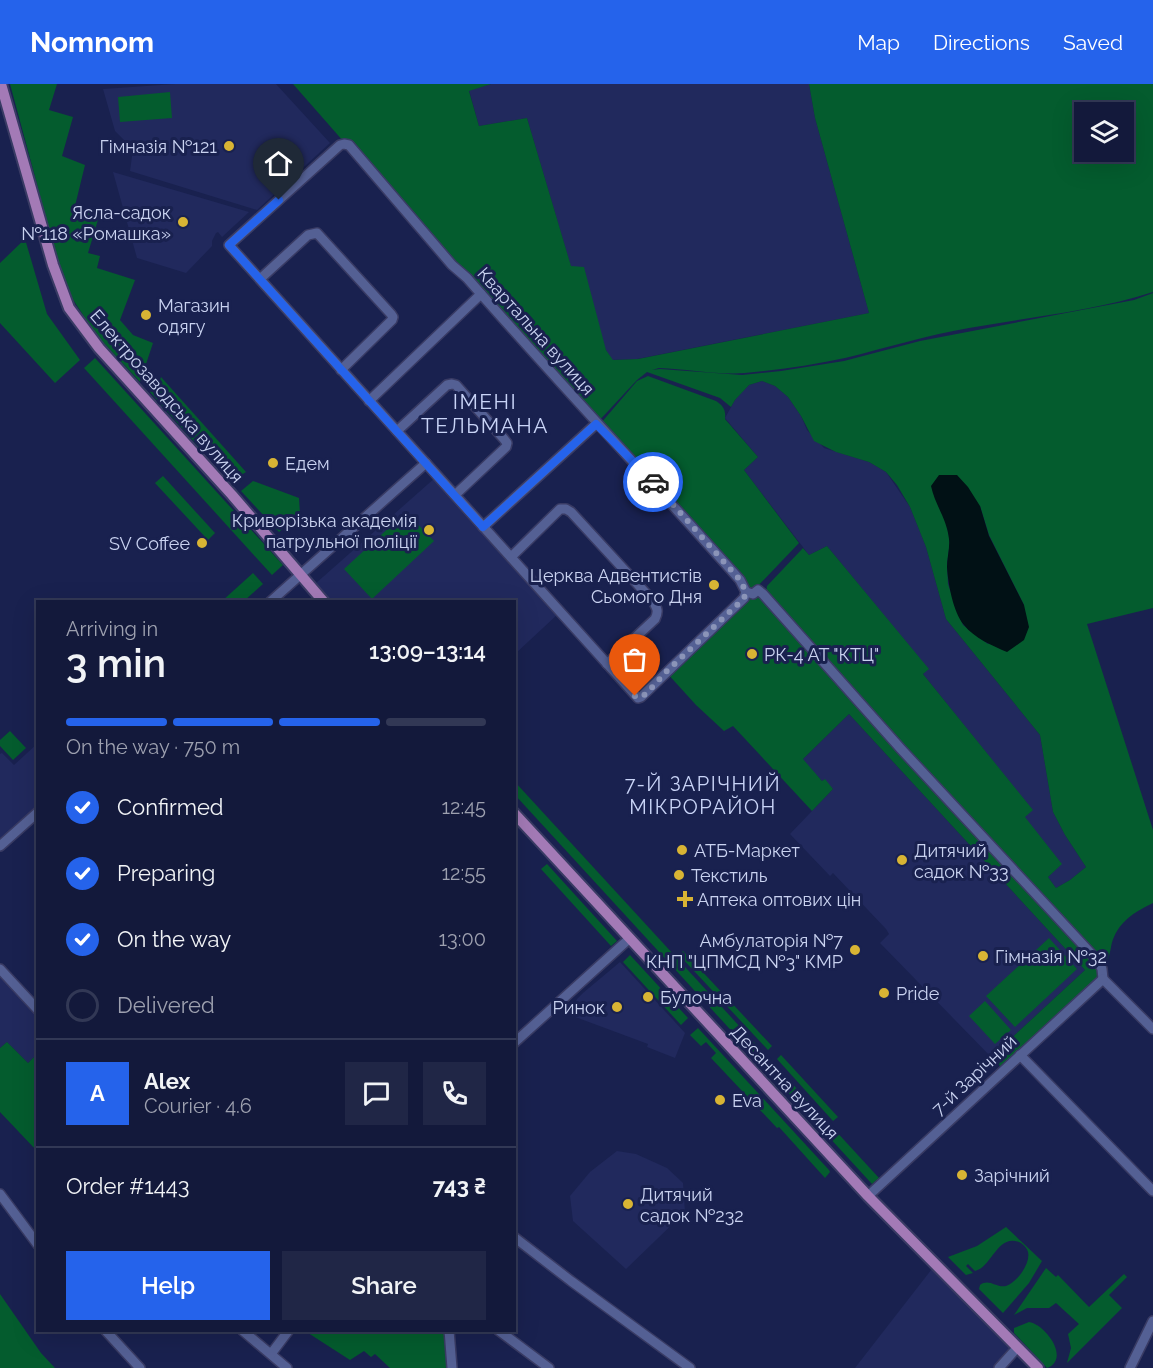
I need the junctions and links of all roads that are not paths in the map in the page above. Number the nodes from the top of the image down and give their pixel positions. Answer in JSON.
{"nodes":[{"id":1,"x":1,"y":84,"type":"edge"},
{"id":2,"x":260,"y":279,"type":"junction"},
{"id":3,"x":481,"y":294,"type":"junction"},
{"id":4,"x":341,"y":370,"type":"junction"},
{"id":5,"x":369,"y":401,"type":"junction"},
{"id":6,"x":596,"y":424,"type":"junction"},
{"id":7,"x":397,"y":431,"type":"junction"},
{"id":8,"x":426,"y":464,"type":"junction"},
{"id":9,"x":455,"y":495,"type":"junction"},
{"id":10,"x":483,"y":527,"type":"junction"},
{"id":11,"x":511,"y":557,"type":"junction"},
{"id":12,"x":300,"y":574,"type":"junction"},
{"id":13,"x":746,"y":592,"type":"junction"},
{"id":14,"x":272,"y":600,"type":"edge"},
{"id":15,"x":322,"y":600,"type":"edge"},
{"id":16,"x":607,"y":664,"type":"junction"},
{"id":17,"x":36,"y":814,"type":"edge"},
{"id":18,"x":516,"y":815,"type":"edge"},
{"id":19,"x":0,"y":846,"type":"edge"},
{"id":20,"x":630,"y":938,"type":"junction"},
{"id":21,"x":0,"y":969,"type":"edge"},
{"id":22,"x":1103,"y":979,"type":"junction"},
{"id":23,"x":36,"y":1008,"type":"edge"},
{"id":24,"x":1153,"y":1029,"type":"edge"},
{"id":25,"x":516,"y":1041,"type":"edge"},
{"id":26,"x":1020,"y":1055,"type":"junction"},
{"id":27,"x":1153,"y":1191,"type":"edge"},
{"id":28,"x":0,"y":1194,"type":"edge"},
{"id":29,"x":868,"y":1196,"type":"junction"},
{"id":30,"x":516,"y":1239,"type":"edge"},
{"id":31,"x":36,"y":1242,"type":"edge"},
{"id":32,"x":1153,"y":1321,"type":"edge"},
{"id":33,"x":107,"y":1332,"type":"edge"},
{"id":34,"x":244,"y":1332,"type":"edge"},
{"id":35,"x":288,"y":1332,"type":"edge"},
{"id":36,"x":449,"y":1332,"type":"edge"},
{"id":37,"x":501,"y":1332,"type":"edge"},
{"id":38,"x":1017,"y":1348,"type":"junction"},
{"id":39,"x":271,"y":1354,"type":"junction"},
{"id":40,"x":140,"y":1368,"type":"edge"},
{"id":41,"x":287,"y":1368,"type":"edge"},
{"id":42,"x":452,"y":1368,"type":"edge"},
{"id":43,"x":549,"y":1368,"type":"edge"},
{"id":44,"x":690,"y":1368,"type":"edge"},
{"id":45,"x":999,"y":1368,"type":"edge"},
{"id":46,"x":1038,"y":1368,"type":"edge"},
{"id":47,"x":1130,"y":1368,"type":"edge"}],
"edges":[{"from":1,"to":12,"type":"main road","name":"Електрозаводська вулиця"},
{"from":2,"to":3,"type":"street","name":"Квартальна вулиця"},
{"from":2,"to":4,"type":"street"},
{"from":2,"to":4,"type":"street"},
{"from":3,"to":5,"type":"street"},
{"from":3,"to":6,"type":"street","name":"Квартальна вулиця"},
{"from":4,"to":5,"type":"street"},
{"from":5,"to":7,"type":"street"},
{"from":6,"to":10,"type":"street"},
{"from":6,"to":13,"type":"street","name":"Квартальна вулиця"},
{"from":7,"to":8,"type":"street"},
{"from":7,"to":9,"type":"street"},
{"from":8,"to":9,"type":"street"},
{"from":8,"to":12,"type":"street"},
{"from":9,"to":10,"type":"street"},
{"from":10,"to":11,"type":"street"},
{"from":11,"to":16,"type":"street"},
{"from":11,"to":16,"type":"street"},
{"from":12,"to":14,"type":"street"},
{"from":12,"to":15,"type":"main road"},
{"from":13,"to":16,"type":"street"},
{"from":13,"to":22,"type":"street"},
{"from":17,"to":19,"type":"street"},
{"from":18,"to":20,"type":"main road","name":"Десантна вулиця"},
{"from":20,"to":25,"type":"street"},
{"from":20,"to":29,"type":"main road","name":"Десантна вулиця"},
{"from":21,"to":23,"type":"street"},
{"from":22,"to":24,"type":"street"},
{"from":22,"to":26,"type":"street","name":"7-й Зарічний"},
{"from":26,"to":27,"type":"street"},
{"from":26,"to":29,"type":"street","name":"7-й Зарічний"},
{"from":28,"to":31,"type":"street"},
{"from":29,"to":38,"type":"main road","name":"Десантна вулиця"},
{"from":30,"to":44,"type":"street"},
{"from":32,"to":47,"type":"street"},
{"from":33,"to":40,"type":"street"},
{"from":34,"to":39,"type":"street"},
{"from":35,"to":39,"type":"street"},
{"from":36,"to":42,"type":"street"},
{"from":37,"to":43,"type":"street"},
{"from":38,"to":45,"type":"street"},
{"from":38,"to":46,"type":"main road","name":"Десантна вулиця"},
{"from":39,"to":41,"type":"street"}]}
